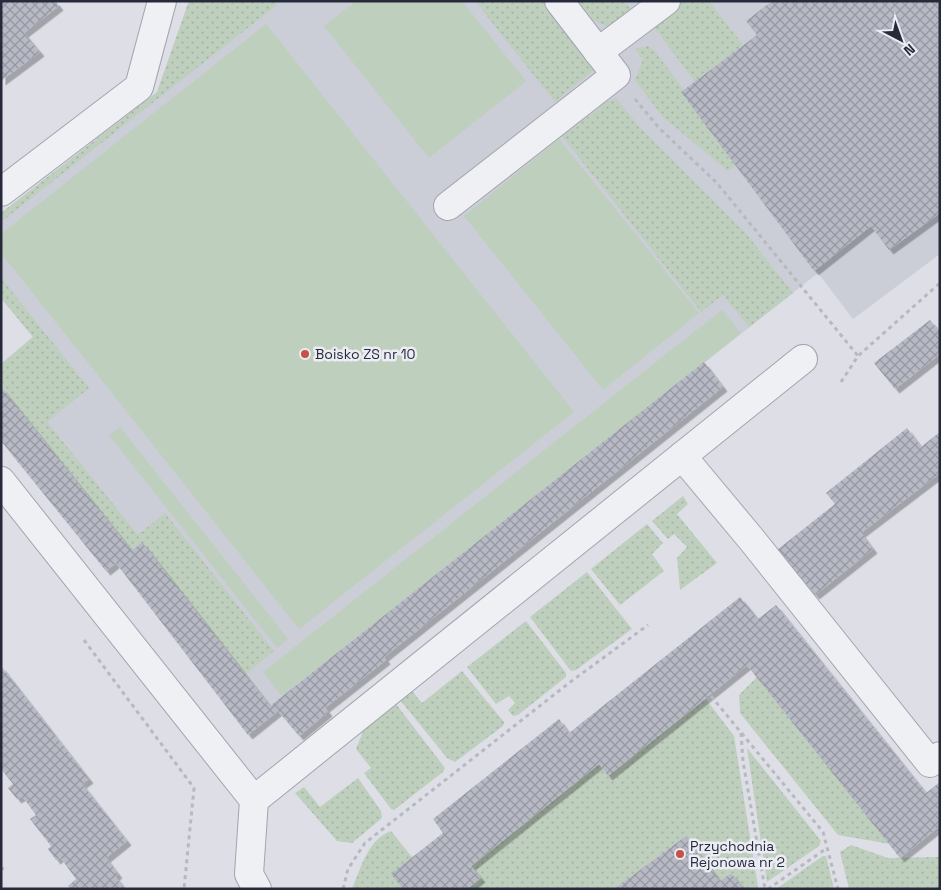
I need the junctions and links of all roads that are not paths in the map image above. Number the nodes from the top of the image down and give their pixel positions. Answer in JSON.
{"nodes":[{"id":1,"x":162,"y":1,"type":"edge"},
{"id":2,"x":559,"y":1,"type":"edge"},
{"id":3,"x":666,"y":1,"type":"edge"},
{"id":4,"x":598,"y":52,"type":"junction"},
{"id":5,"x":1,"y":192,"type":"edge"},
{"id":6,"x":448,"y":206,"type":"dead end"},
{"id":7,"x":803,"y":359,"type":"dead end"},
{"id":8,"x":682,"y":456,"type":"junction"},
{"id":9,"x":1,"y":481,"type":"edge"},
{"id":10,"x":940,"y":756,"type":"edge"},
{"id":11,"x":254,"y":800,"type":"junction"},
{"id":12,"x":257,"y":889,"type":"edge"}],
"edges":[{"from":1,"to":5,"type":"street"},
{"from":2,"to":4,"type":"street"},
{"from":3,"to":4,"type":"street"},
{"from":4,"to":6,"type":"street"},
{"from":7,"to":8,"type":"street"},
{"from":8,"to":10,"type":"street"},
{"from":8,"to":11,"type":"street"},
{"from":9,"to":11,"type":"street"},
{"from":11,"to":12,"type":"street"}]}
